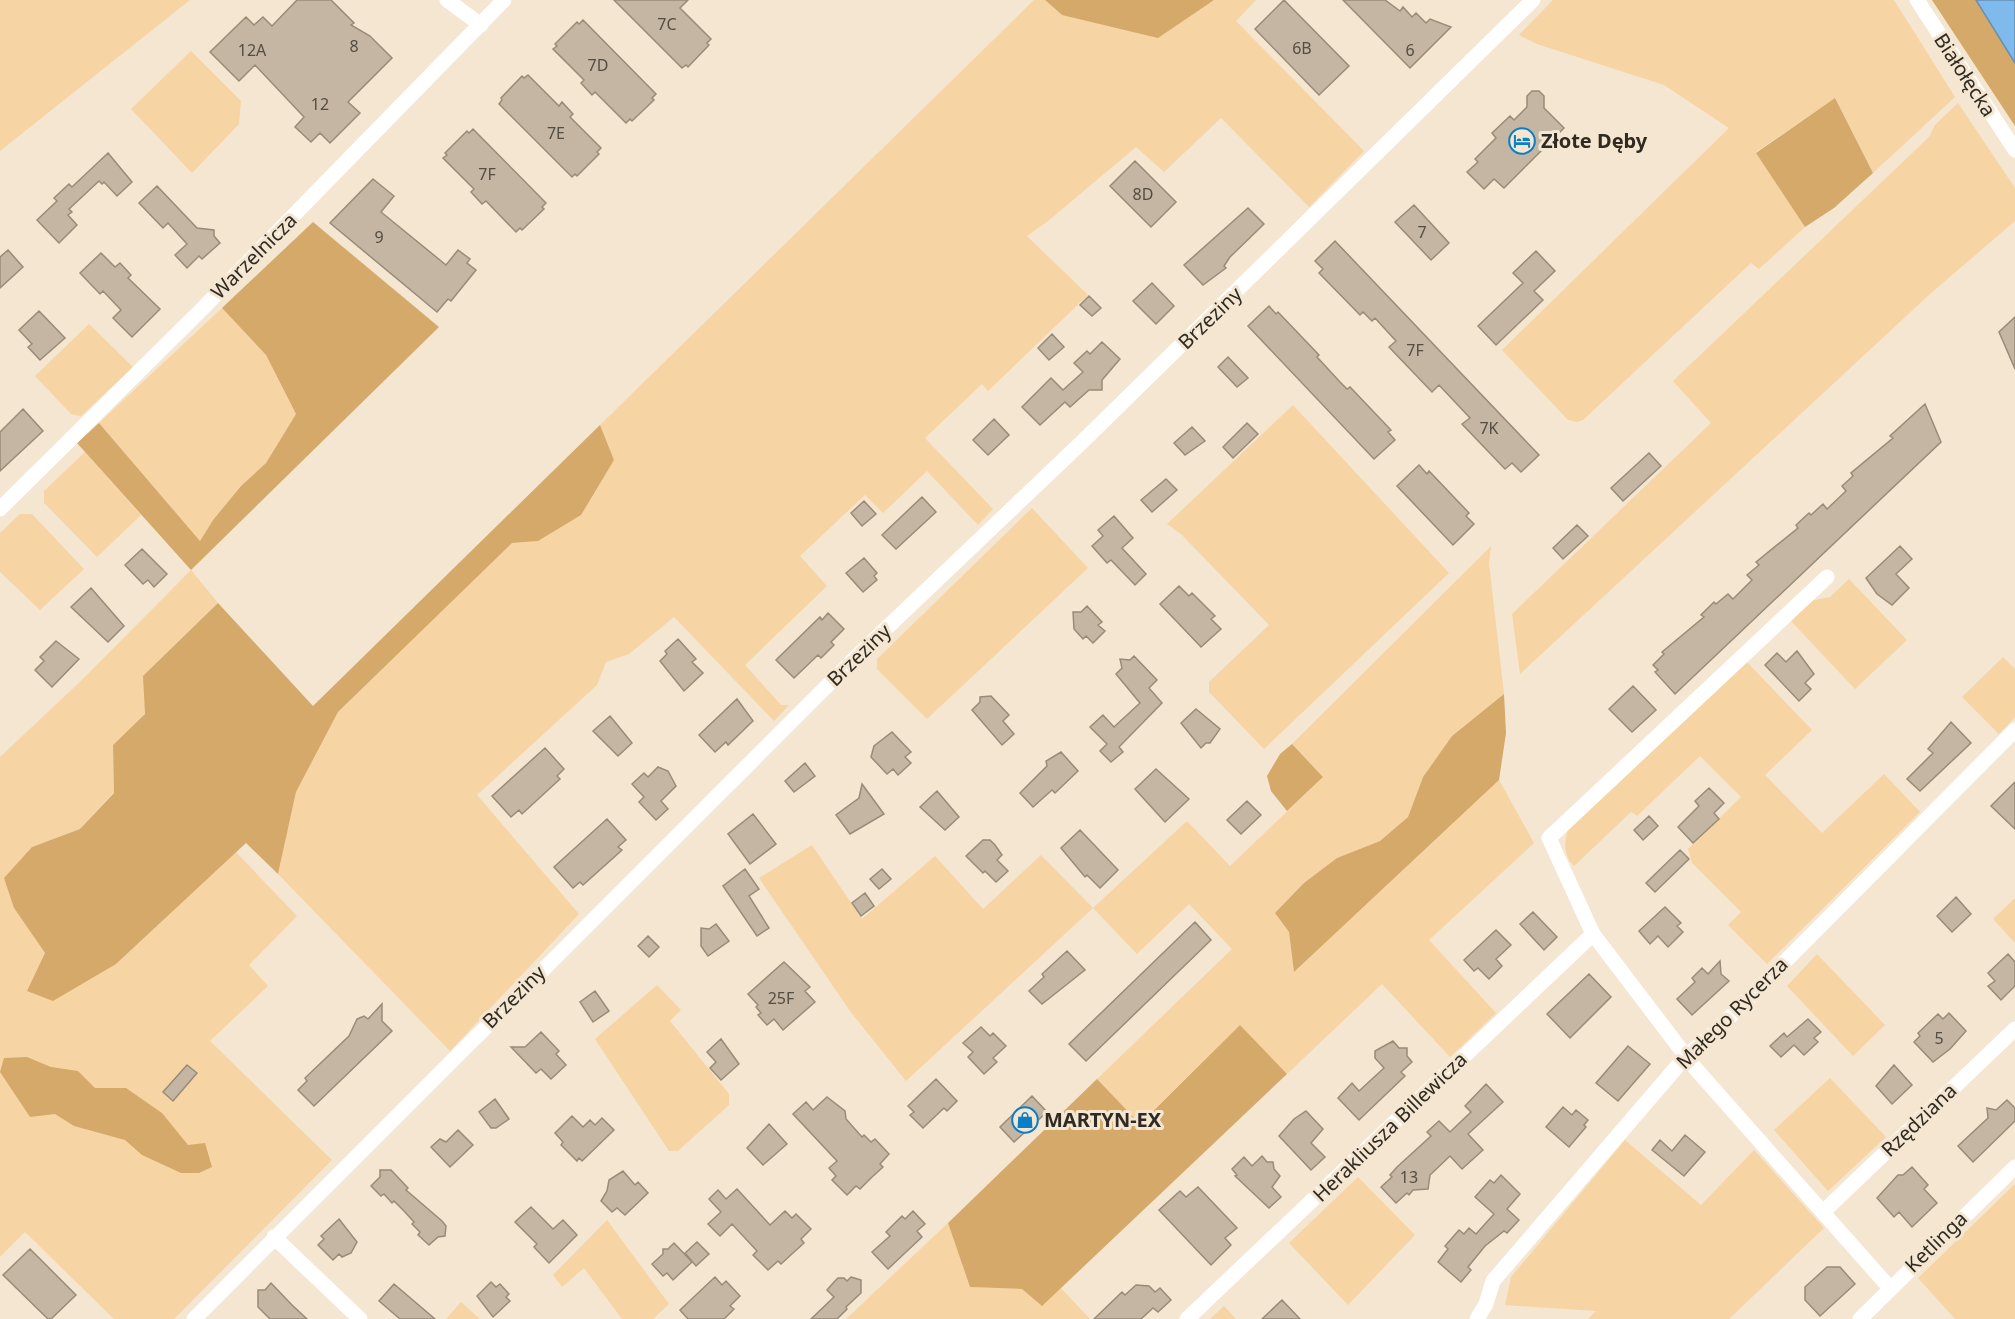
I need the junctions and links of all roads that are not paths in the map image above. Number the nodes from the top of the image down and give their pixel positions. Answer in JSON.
{"nodes":[{"id":1,"x":447,"y":0,"type":"edge"},
{"id":2,"x":504,"y":0,"type":"edge"},
{"id":3,"x":1533,"y":0,"type":"edge"},
{"id":4,"x":1917,"y":0,"type":"edge"},
{"id":5,"x":481,"y":25,"type":"junction"},
{"id":6,"x":2015,"y":150,"type":"edge"},
{"id":7,"x":0,"y":509,"type":"edge"},
{"id":8,"x":1827,"y":577,"type":"dead end"},
{"id":9,"x":2015,"y":730,"type":"edge"},
{"id":10,"x":1593,"y":934,"type":"junction"},
{"id":11,"x":2015,"y":1029,"type":"edge"},
{"id":12,"x":1687,"y":1055,"type":"junction"},
{"id":13,"x":2015,"y":1167,"type":"edge"},
{"id":14,"x":1823,"y":1212,"type":"junction"},
{"id":15,"x":274,"y":1237,"type":"junction"},
{"id":16,"x":1889,"y":1287,"type":"junction"},
{"id":17,"x":194,"y":1319,"type":"edge"},
{"id":18,"x":360,"y":1319,"type":"edge"},
{"id":19,"x":1187,"y":1319,"type":"edge"},
{"id":20,"x":1477,"y":1319,"type":"edge"},
{"id":21,"x":1860,"y":1319,"type":"edge"}],
"edges":[{"from":1,"to":5,"type":"street"},
{"from":2,"to":5,"type":"street","name":"Warzelnicza"},
{"from":3,"to":15,"type":"street","name":"Brzeziny"},
{"from":4,"to":6,"type":"street","name":"Białołęcka"},
{"from":5,"to":7,"type":"street","name":"Warzelnicza"},
{"from":8,"to":10,"type":"street"},
{"from":9,"to":12,"type":"street","name":"Małego Rycerza"},
{"from":10,"to":12,"type":"street"},
{"from":10,"to":19,"type":"street","name":"Herakliusza Billewicza"},
{"from":11,"to":14,"type":"street","name":"Rzędziana"},
{"from":12,"to":14,"type":"street"},
{"from":12,"to":20,"type":"street","name":"Małego Rycerza"},
{"from":13,"to":16,"type":"street","name":"Ketlinga"},
{"from":14,"to":16,"type":"street"},
{"from":15,"to":17,"type":"street","name":"Brzeziny"},
{"from":15,"to":18,"type":"street"},
{"from":16,"to":21,"type":"street","name":"Ketlinga"}]}
